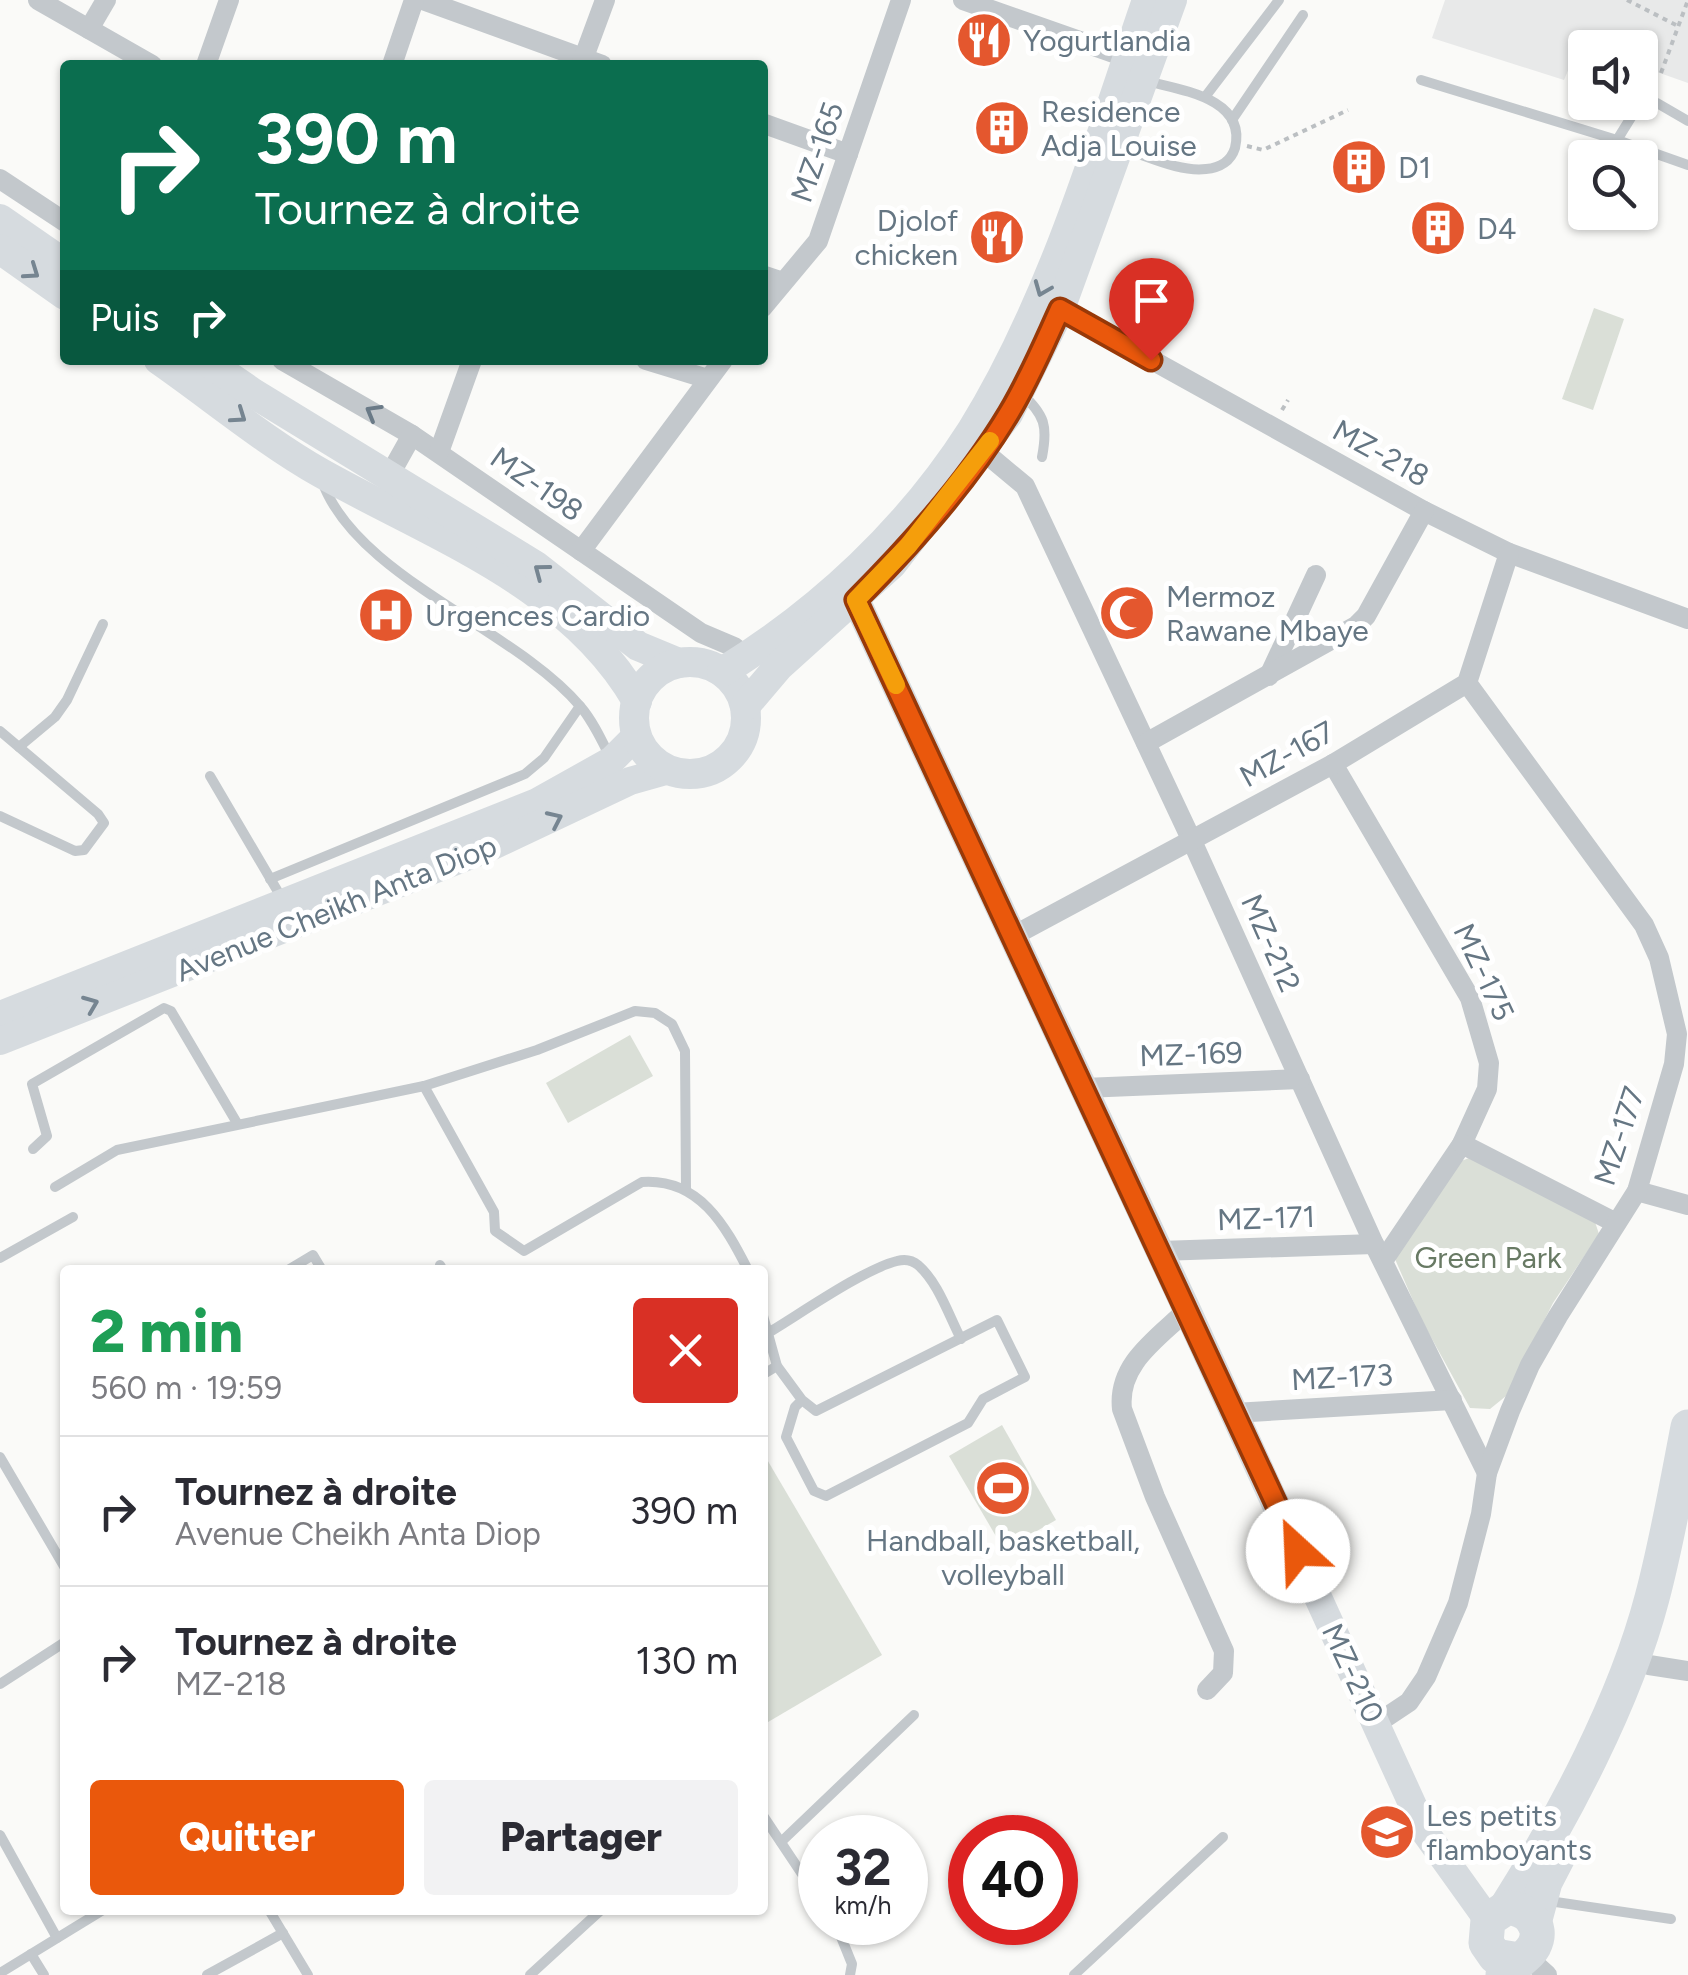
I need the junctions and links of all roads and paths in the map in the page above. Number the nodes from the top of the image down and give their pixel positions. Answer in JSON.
{"nodes":[{"id":1,"x":38,"y":0,"type":"edge"},
{"id":2,"x":106,"y":0,"type":"edge"},
{"id":3,"x":229,"y":0,"type":"edge"},
{"id":4,"x":414,"y":0,"type":"edge"},
{"id":5,"x":423,"y":0,"type":"edge"},
{"id":6,"x":604,"y":0,"type":"edge"},
{"id":7,"x":902,"y":0,"type":"edge"},
{"id":8,"x":963,"y":0,"type":"edge"},
{"id":9,"x":1148,"y":0,"type":"edge"},
{"id":10,"x":1172,"y":0,"type":"edge"},
{"id":11,"x":1280,"y":0,"type":"edge"},
{"id":12,"x":1627,"y":0,"type":"edge"},
{"id":13,"x":1688,"y":0,"type":"edge"},
{"id":14,"x":1303,"y":15,"type":"dead end"},
{"id":15,"x":1678,"y":26,"type":"junction"},
{"id":16,"x":89,"y":30,"type":"junction"},
{"id":17,"x":143,"y":60,"type":"edge"},
{"id":18,"x":208,"y":60,"type":"edge"},
{"id":19,"x":394,"y":60,"type":"edge"},
{"id":20,"x":580,"y":60,"type":"edge"},
{"id":21,"x":589,"y":60,"type":"edge"},
{"id":22,"x":1135,"y":69,"type":"junction"},
{"id":23,"x":1661,"y":74,"type":"dead end"},
{"id":24,"x":1421,"y":80,"type":"dead end"},
{"id":25,"x":1205,"y":97,"type":"junction"},
{"id":26,"x":1348,"y":110,"type":"dead end"},
{"id":27,"x":1232,"y":120,"type":"junction"},
{"id":28,"x":1688,"y":121,"type":"edge"},
{"id":29,"x":768,"y":126,"type":"edge"},
{"id":30,"x":1617,"y":140,"type":"joint"},
{"id":31,"x":1235,"y":144,"type":"junction"},
{"id":32,"x":1118,"y":147,"type":"junction"},
{"id":33,"x":848,"y":154,"type":"junction"},
{"id":34,"x":1658,"y":154,"type":"edge"},
{"id":35,"x":1688,"y":165,"type":"edge"},
{"id":36,"x":0,"y":179,"type":"edge"},
{"id":37,"x":0,"y":219,"type":"edge"},
{"id":38,"x":60,"y":219,"type":"edge"},
{"id":39,"x":0,"y":249,"type":"edge"},
{"id":40,"x":60,"y":261,"type":"edge"},
{"id":41,"x":772,"y":278,"type":"edge"},
{"id":42,"x":60,"y":291,"type":"edge"},
{"id":43,"x":1060,"y":309,"type":"junction"},
{"id":44,"x":166,"y":365,"type":"edge"},
{"id":45,"x":214,"y":365,"type":"edge"},
{"id":46,"x":294,"y":365,"type":"edge"},
{"id":47,"x":470,"y":365,"type":"edge"},
{"id":48,"x":662,"y":365,"type":"edge"},
{"id":49,"x":718,"y":365,"type":"edge"},
{"id":50,"x":708,"y":379,"type":"junction"},
{"id":51,"x":1020,"y":392,"type":"junction"},
{"id":52,"x":412,"y":435,"type":"junction"},
{"id":53,"x":983,"y":450,"type":"junction"},
{"id":54,"x":438,"y":452,"type":"junction"},
{"id":55,"x":1042,"y":458,"type":"dead end"},
{"id":56,"x":318,"y":472,"type":"junction"},
{"id":57,"x":389,"y":476,"type":"junction"},
{"id":58,"x":1424,"y":511,"type":"junction"},
{"id":59,"x":581,"y":551,"type":"junction"},
{"id":60,"x":1510,"y":553,"type":"junction"},
{"id":61,"x":1316,"y":575,"type":"dead end"},
{"id":62,"x":856,"y":600,"type":"junction"},
{"id":63,"x":1688,"y":619,"type":"edge"},
{"id":64,"x":102,"y":624,"type":"dead end"},
{"id":65,"x":680,"y":663,"type":"junction"},
{"id":66,"x":735,"y":664,"type":"junction"},
{"id":67,"x":1269,"y":676,"type":"junction"},
{"id":68,"x":1467,"y":682,"type":"junction"},
{"id":69,"x":637,"y":701,"type":"junction"},
{"id":70,"x":580,"y":706,"type":"junction"},
{"id":71,"x":744,"y":706,"type":"junction"},
{"id":72,"x":0,"y":731,"type":"edge"},
{"id":73,"x":637,"y":735,"type":"junction"},
{"id":74,"x":1146,"y":743,"type":"junction"},
{"id":75,"x":19,"y":747,"type":"junction"},
{"id":76,"x":612,"y":760,"type":"junction"},
{"id":77,"x":1333,"y":764,"type":"junction"},
{"id":78,"x":669,"y":770,"type":"junction"},
{"id":79,"x":210,"y":776,"type":"dead end"},
{"id":80,"x":0,"y":816,"type":"edge"},
{"id":81,"x":1192,"y":840,"type":"junction"},
{"id":82,"x":278,"y":891,"type":"junction"},
{"id":83,"x":1013,"y":936,"type":"junction"},
{"id":84,"x":0,"y":1015,"type":"edge"},
{"id":85,"x":0,"y":1040,"type":"edge"},
{"id":86,"x":1681,"y":1065,"type":"edge"},
{"id":87,"x":1300,"y":1080,"type":"junction"},
{"id":88,"x":424,"y":1086,"type":"junction"},
{"id":89,"x":1084,"y":1088,"type":"junction"},
{"id":90,"x":237,"y":1123,"type":"junction"},
{"id":91,"x":1462,"y":1144,"type":"junction"},
{"id":92,"x":33,"y":1150,"type":"dead end"},
{"id":93,"x":56,"y":1187,"type":"dead end"},
{"id":94,"x":686,"y":1190,"type":"junction"},
{"id":95,"x":1638,"y":1191,"type":"junction"},
{"id":96,"x":1688,"y":1205,"type":"edge"},
{"id":97,"x":73,"y":1216,"type":"dead end"},
{"id":98,"x":1616,"y":1223,"type":"junction"},
{"id":99,"x":1160,"y":1251,"type":"junction"},
{"id":100,"x":1378,"y":1252,"type":"junction"},
{"id":101,"x":0,"y":1258,"type":"edge"},
{"id":102,"x":297,"y":1265,"type":"edge"},
{"id":103,"x":319,"y":1265,"type":"edge"},
{"id":104,"x":745,"y":1265,"type":"edge"},
{"id":105,"x":1187,"y":1310,"type":"junction"},
{"id":106,"x":768,"y":1332,"type":"joint"},
{"id":107,"x":961,"y":1339,"type":"junction"},
{"id":108,"x":778,"y":1366,"type":"junction"},
{"id":109,"x":768,"y":1372,"type":"edge"},
{"id":110,"x":802,"y":1400,"type":"junction"},
{"id":111,"x":1452,"y":1400,"type":"junction"},
{"id":112,"x":1234,"y":1413,"type":"junction"},
{"id":113,"x":1688,"y":1426,"type":"edge"},
{"id":114,"x":0,"y":1457,"type":"edge"},
{"id":115,"x":1487,"y":1473,"type":"junction"},
{"id":116,"x":5,"y":1476,"type":"edge"},
{"id":117,"x":1688,"y":1530,"type":"edge"},
{"id":118,"x":60,"y":1560,"type":"edge"},
{"id":119,"x":60,"y":1645,"type":"edge"},
{"id":120,"x":1649,"y":1665,"type":"junction"},
{"id":121,"x":1688,"y":1671,"type":"edge"},
{"id":122,"x":0,"y":1684,"type":"edge"},
{"id":123,"x":1207,"y":1690,"type":"dead end"},
{"id":124,"x":914,"y":1715,"type":"dead end"},
{"id":125,"x":1376,"y":1724,"type":"junction"},
{"id":126,"x":768,"y":1823,"type":"edge"},
{"id":127,"x":0,"y":1836,"type":"edge"},
{"id":128,"x":1223,"y":1837,"type":"dead end"},
{"id":129,"x":781,"y":1842,"type":"junction"},
{"id":130,"x":798,"y":1868,"type":"edge"},
{"id":131,"x":95,"y":1915,"type":"edge"},
{"id":132,"x":272,"y":1915,"type":"edge"},
{"id":133,"x":595,"y":1915,"type":"edge"},
{"id":134,"x":1671,"y":1920,"type":"dead end"},
{"id":135,"x":283,"y":1933,"type":"junction"},
{"id":136,"x":57,"y":1938,"type":"junction"},
{"id":137,"x":1513,"y":1943,"type":"edge"},
{"id":138,"x":844,"y":1945,"type":"edge"},
{"id":139,"x":30,"y":1954,"type":"junction"},
{"id":140,"x":0,"y":1973,"type":"edge"},
{"id":141,"x":44,"y":1975,"type":"edge"},
{"id":142,"x":208,"y":1975,"type":"edge"},
{"id":143,"x":308,"y":1975,"type":"edge"},
{"id":144,"x":530,"y":1975,"type":"edge"},
{"id":145,"x":850,"y":1975,"type":"edge"},
{"id":146,"x":1074,"y":1975,"type":"edge"}],
"edges":[{"from":1,"to":16,"type":"street"},
{"from":2,"to":16,"type":"street"},
{"from":3,"to":18,"type":"street"},
{"from":4,"to":19,"type":"street"},
{"from":5,"to":20,"type":"street"},
{"from":6,"to":21,"type":"street"},
{"from":7,"to":33,"type":"street","name":"MZ-165"},
{"from":8,"to":22,"type":"street"},
{"from":9,"to":22,"type":"main road"},
{"from":10,"to":22,"type":"main road"},
{"from":11,"to":25,"type":"lane"},
{"from":12,"to":15,"type":"path"},
{"from":13,"to":15,"type":"path"},
{"from":14,"to":27,"type":"lane"},
{"from":15,"to":23,"type":"path"},
{"from":16,"to":17,"type":"street"},
{"from":22,"to":25,"type":"lane"},
{"from":22,"to":32,"type":"main road"},
{"from":22,"to":66,"type":"main road","one_way":true},
{"from":24,"to":30,"type":"lane"},
{"from":25,"to":27,"type":"lane"},
{"from":26,"to":31,"type":"path"},
{"from":27,"to":31,"type":"lane"},
{"from":28,"to":30,"type":"lane"},
{"from":29,"to":33,"type":"street"},
{"from":31,"to":32,"type":"lane"},
{"from":32,"to":43,"type":"main road"},
{"from":33,"to":41,"type":"street","name":"MZ-165"},
{"from":34,"to":35,"type":"lane"},
{"from":36,"to":38,"type":"street"},
{"from":37,"to":40,"type":"main road"},
{"from":39,"to":42,"type":"main road","one_way":true},
{"from":43,"to":51,"type":"main road"},
{"from":43,"to":58,"type":"street","name":"MZ-218"},
{"from":44,"to":56,"type":"main road","one_way":true},
{"from":45,"to":57,"type":"main road"},
{"from":52,"to":46,"type":"street","name":"MZ-198","one_way":true},
{"from":47,"to":54,"type":"street"},
{"from":48,"to":50,"type":"street"},
{"from":49,"to":50,"type":"street"},
{"from":50,"to":59,"type":"street"},
{"from":51,"to":53,"type":"main road"},
{"from":51,"to":55,"type":"lane"},
{"from":52,"to":54,"type":"street","name":"MZ-198"},
{"from":52,"to":57,"type":"street"},
{"from":53,"to":62,"type":"main road"},
{"from":53,"to":74,"type":"street","name":"MZ-212"},
{"from":54,"to":59,"type":"street","name":"MZ-198"},
{"from":56,"to":69,"type":"main road"},
{"from":56,"to":70,"type":"lane"},
{"from":65,"to":57,"type":"main road","one_way":true},
{"from":58,"to":60,"type":"street","name":"MZ-218"},
{"from":58,"to":67,"type":"street"},
{"from":59,"to":66,"type":"street","name":"MZ-198"},
{"from":60,"to":63,"type":"street","name":"MZ-218"},
{"from":60,"to":68,"type":"street"},
{"from":61,"to":67,"type":"street"},
{"from":62,"to":71,"type":"main road"},
{"from":62,"to":83,"type":"street","name":"MZ-210"},
{"from":64,"to":75,"type":"lane"},
{"from":65,"to":66,"type":"main road"},
{"from":65,"to":69,"type":"main road"},
{"from":66,"to":71,"type":"main road"},
{"from":67,"to":74,"type":"street"},
{"from":68,"to":77,"type":"street","name":"MZ-167"},
{"from":68,"to":86,"type":"street","name":"MZ-177"},
{"from":69,"to":73,"type":"main road"},
{"from":70,"to":76,"type":"lane"},
{"from":70,"to":82,"type":"lane"},
{"from":71,"to":78,"type":"main road"},
{"from":72,"to":75,"type":"lane"},
{"from":73,"to":76,"type":"street","name":"Avenue Cheikh Anta Diop"},
{"from":73,"to":78,"type":"main road"},
{"from":74,"to":81,"type":"street","name":"MZ-212"},
{"from":75,"to":80,"type":"lane"},
{"from":76,"to":82,"type":"street","name":"Avenue Cheikh Anta Diop"},
{"from":77,"to":81,"type":"street","name":"MZ-167"},
{"from":77,"to":91,"type":"street","name":"MZ-175"},
{"from":85,"to":78,"type":"street","name":"Avenue Cheikh Anta Diop","one_way":true},
{"from":79,"to":82,"type":"lane"},
{"from":81,"to":83,"type":"street","name":"MZ-167"},
{"from":81,"to":87,"type":"street","name":"MZ-212"},
{"from":82,"to":84,"type":"street","name":"Avenue Cheikh Anta Diop"},
{"from":83,"to":89,"type":"street","name":"MZ-210"},
{"from":86,"to":95,"type":"street","name":"MZ-177"},
{"from":87,"to":89,"type":"street","name":"MZ-169"},
{"from":87,"to":100,"type":"street","name":"MZ-212"},
{"from":88,"to":90,"type":"lane"},
{"from":88,"to":94,"type":"lane"},
{"from":88,"to":94,"type":"lane"},
{"from":89,"to":99,"type":"street","name":"MZ-210"},
{"from":90,"to":92,"type":"lane"},
{"from":90,"to":93,"type":"lane"},
{"from":91,"to":98,"type":"street"},
{"from":91,"to":100,"type":"street","name":"MZ-175"},
{"from":94,"to":104,"type":"lane"},
{"from":95,"to":96,"type":"street"},
{"from":95,"to":98,"type":"street","name":"MZ-177"},
{"from":97,"to":101,"type":"lane"},
{"from":98,"to":115,"type":"street","name":"MZ-177"},
{"from":99,"to":100,"type":"street","name":"MZ-171"},
{"from":99,"to":105,"type":"street","name":"MZ-210"},
{"from":100,"to":111,"type":"street","name":"MZ-212"},
{"from":102,"to":103,"type":"lane"},
{"from":105,"to":112,"type":"street","name":"MZ-210"},
{"from":105,"to":123,"type":"street"},
{"from":106,"to":107,"type":"lane"},
{"from":106,"to":108,"type":"lane"},
{"from":107,"to":110,"type":"lane"},
{"from":107,"to":110,"type":"lane"},
{"from":108,"to":109,"type":"lane"},
{"from":108,"to":110,"type":"lane"},
{"from":111,"to":112,"type":"street","name":"MZ-173"},
{"from":111,"to":115,"type":"street","name":"MZ-212"},
{"from":112,"to":125,"type":"street","name":"MZ-210"},
{"from":113,"to":137,"type":"highway"},
{"from":114,"to":116,"type":"lane"},
{"from":115,"to":125,"type":"street","name":"MZ-177"},
{"from":116,"to":118,"type":"lane"},
{"from":117,"to":120,"type":"highway"},
{"from":119,"to":122,"type":"lane"},
{"from":120,"to":121,"type":"street"},
{"from":120,"to":137,"type":"highway"},
{"from":124,"to":129,"type":"lane"},
{"from":125,"to":137,"type":"street","name":"MZ-210"},
{"from":126,"to":129,"type":"lane"},
{"from":127,"to":136,"type":"lane"},
{"from":128,"to":146,"type":"lane"},
{"from":129,"to":130,"type":"lane"},
{"from":131,"to":136,"type":"lane"},
{"from":132,"to":135,"type":"lane"},
{"from":133,"to":144,"type":"lane"},
{"from":134,"to":137,"type":"lane"},
{"from":135,"to":142,"type":"lane"},
{"from":135,"to":143,"type":"lane"},
{"from":136,"to":139,"type":"lane"},
{"from":138,"to":145,"type":"lane"},
{"from":139,"to":140,"type":"lane"},
{"from":139,"to":141,"type":"lane"}]}
